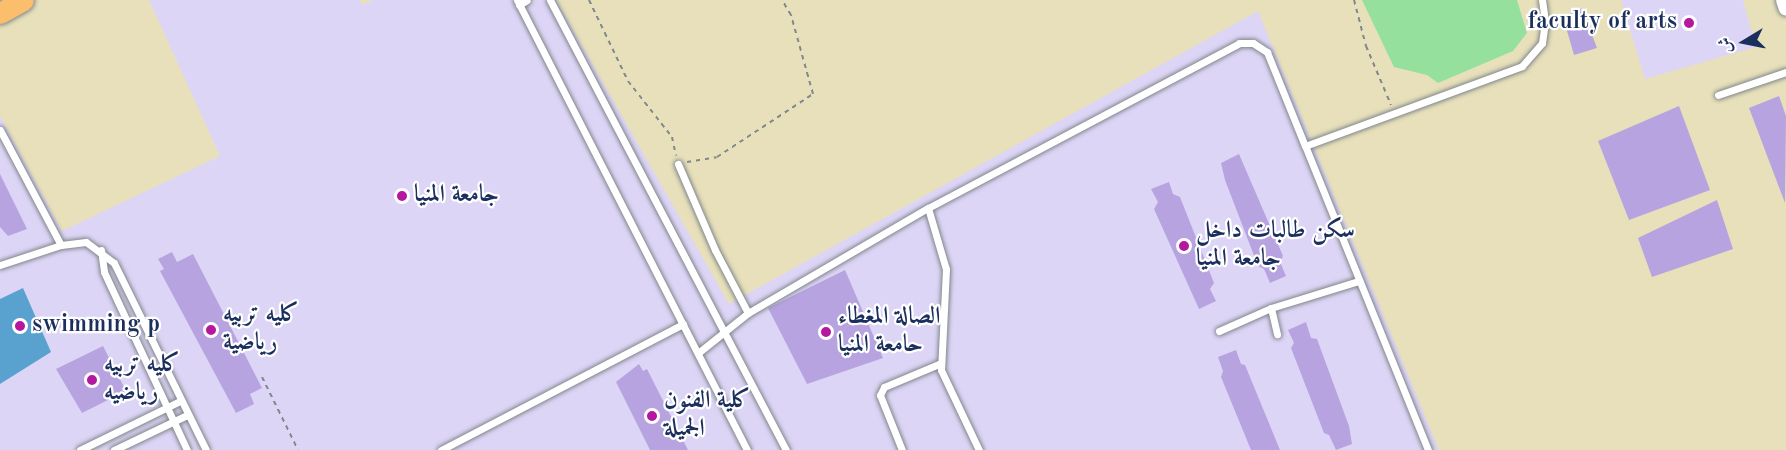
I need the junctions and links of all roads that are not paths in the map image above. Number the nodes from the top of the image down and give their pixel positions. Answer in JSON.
{"nodes":[{"id":1,"x":22,"y":0,"type":"edge"},
{"id":2,"x":527,"y":0,"type":"edge"},
{"id":3,"x":550,"y":0,"type":"edge"},
{"id":4,"x":1542,"y":0,"type":"edge"},
{"id":5,"x":1783,"y":0,"type":"edge"},
{"id":6,"x":518,"y":2,"type":"edge"},
{"id":7,"x":1786,"y":9,"type":"edge"},
{"id":8,"x":0,"y":13,"type":"edge"},
{"id":9,"x":1786,"y":72,"type":"edge"},
{"id":10,"x":1718,"y":95,"type":"dead end"},
{"id":11,"x":0,"y":130,"type":"edge"},
{"id":12,"x":1305,"y":147,"type":"junction"},
{"id":13,"x":678,"y":164,"type":"road end"},
{"id":14,"x":928,"y":208,"type":"junction"},
{"id":15,"x":61,"y":245,"type":"junction"},
{"id":16,"x":100,"y":250,"type":"junction"},
{"id":17,"x":0,"y":266,"type":"edge"},
{"id":18,"x":1359,"y":280,"type":"junction"},
{"id":19,"x":1271,"y":308,"type":"junction"},
{"id":20,"x":748,"y":313,"type":"junction"},
{"id":21,"x":683,"y":324,"type":"junction"},
{"id":22,"x":1219,"y":331,"type":"dead end"},
{"id":23,"x":723,"y":333,"type":"junction"},
{"id":24,"x":1277,"y":334,"type":"dead end"},
{"id":25,"x":698,"y":353,"type":"junction"},
{"id":26,"x":939,"y":363,"type":"junction"},
{"id":27,"x":180,"y":401,"type":"junction"},
{"id":28,"x":165,"y":407,"type":"junction"},
{"id":29,"x":188,"y":416,"type":"junction"},
{"id":30,"x":173,"y":423,"type":"junction"},
{"id":31,"x":80,"y":450,"type":"edge"},
{"id":32,"x":114,"y":450,"type":"edge"},
{"id":33,"x":187,"y":450,"type":"edge"},
{"id":34,"x":206,"y":450,"type":"edge"},
{"id":35,"x":441,"y":450,"type":"edge"},
{"id":36,"x":747,"y":450,"type":"edge"},
{"id":37,"x":786,"y":450,"type":"edge"},
{"id":38,"x":902,"y":450,"type":"edge"},
{"id":39,"x":979,"y":450,"type":"edge"},
{"id":40,"x":1428,"y":450,"type":"edge"}],
"edges":[{"from":1,"to":8,"type":"highway"},
{"from":2,"to":6,"type":"lane"},
{"from":3,"to":23,"type":"lane"},
{"from":4,"to":12,"type":"lane"},
{"from":5,"to":7,"type":"street"},
{"from":6,"to":21,"type":"lane"},
{"from":9,"to":10,"type":"lane"},
{"from":11,"to":15,"type":"lane"},
{"from":12,"to":14,"type":"lane"},
{"from":12,"to":18,"type":"lane"},
{"from":13,"to":20,"type":"lane"},
{"from":14,"to":20,"type":"lane"},
{"from":14,"to":26,"type":"lane"},
{"from":15,"to":16,"type":"lane"},
{"from":15,"to":17,"type":"lane"},
{"from":16,"to":27,"type":"lane"},
{"from":16,"to":28,"type":"lane"},
{"from":18,"to":19,"type":"lane"},
{"from":18,"to":40,"type":"lane"},
{"from":19,"to":22,"type":"lane"},
{"from":19,"to":24,"type":"lane"},
{"from":20,"to":23,"type":"lane"},
{"from":21,"to":25,"type":"lane"},
{"from":21,"to":35,"type":"lane"},
{"from":23,"to":25,"type":"lane"},
{"from":23,"to":37,"type":"lane"},
{"from":25,"to":36,"type":"lane"},
{"from":26,"to":38,"type":"lane"},
{"from":26,"to":39,"type":"lane"},
{"from":27,"to":28,"type":"lane"},
{"from":27,"to":29,"type":"lane"},
{"from":28,"to":30,"type":"lane"},
{"from":28,"to":31,"type":"lane"},
{"from":29,"to":30,"type":"lane"},
{"from":29,"to":34,"type":"lane"},
{"from":30,"to":32,"type":"lane"},
{"from":30,"to":33,"type":"lane"}]}
